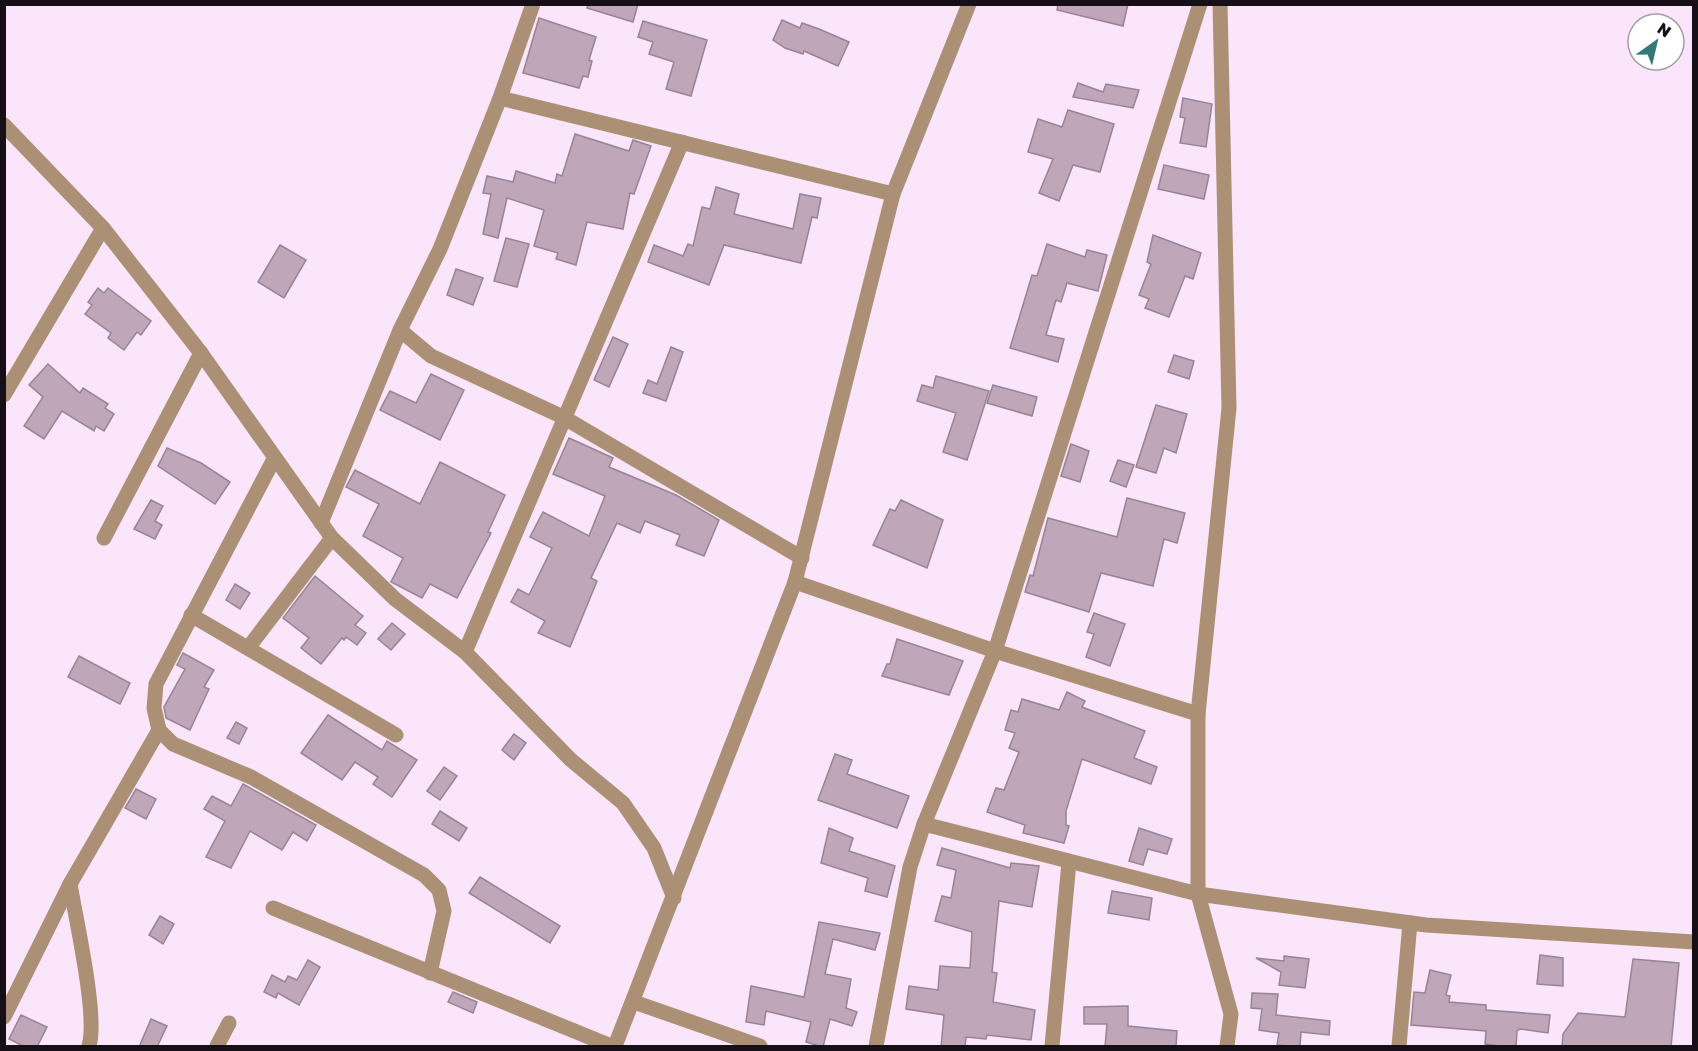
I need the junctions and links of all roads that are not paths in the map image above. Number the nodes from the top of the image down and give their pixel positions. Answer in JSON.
{"nodes":[{"id":1,"x":533,"y":4,"type":"edge"},
{"id":2,"x":969,"y":4,"type":"edge"},
{"id":3,"x":1200,"y":4,"type":"edge"},
{"id":4,"x":1220,"y":4,"type":"edge"},
{"id":5,"x":500,"y":98,"type":"junction"},
{"id":6,"x":4,"y":125,"type":"edge"},
{"id":7,"x":682,"y":142,"type":"junction"},
{"id":8,"x":893,"y":194,"type":"junction"},
{"id":9,"x":103,"y":228,"type":"junction"},
{"id":10,"x":400,"y":330,"type":"junction"},
{"id":11,"x":201,"y":353,"type":"junction"},
{"id":12,"x":4,"y":395,"type":"edge"},
{"id":13,"x":563,"y":417,"type":"junction"},
{"id":14,"x":274,"y":459,"type":"junction"},
{"id":15,"x":321,"y":523,"type":"junction"},
{"id":16,"x":104,"y":538,"type":"dead end"},
{"id":17,"x":332,"y":538,"type":"junction"},
{"id":18,"x":802,"y":558,"type":"junction"},
{"id":19,"x":795,"y":582,"type":"junction"},
{"id":20,"x":191,"y":615,"type":"junction"},
{"id":21,"x":248,"y":648,"type":"junction"},
{"id":22,"x":995,"y":651,"type":"junction"},
{"id":23,"x":465,"y":652,"type":"junction"},
{"id":24,"x":1198,"y":714,"type":"junction"},
{"id":25,"x":159,"y":730,"type":"junction"},
{"id":26,"x":396,"y":735,"type":"dead end"},
{"id":27,"x":924,"y":824,"type":"junction"},
{"id":28,"x":1069,"y":862,"type":"junction"},
{"id":29,"x":70,"y":884,"type":"junction"},
{"id":30,"x":1198,"y":894,"type":"junction"},
{"id":31,"x":674,"y":898,"type":"junction"},
{"id":32,"x":273,"y":908,"type":"dead end"},
{"id":33,"x":1410,"y":923,"type":"junction"},
{"id":34,"x":1694,"y":942,"type":"edge"},
{"id":35,"x":430,"y":973,"type":"junction"},
{"id":36,"x":634,"y":1002,"type":"junction"},
{"id":37,"x":4,"y":1017,"type":"edge"},
{"id":38,"x":229,"y":1023,"type":"dead end"},
{"id":39,"x":89,"y":1047,"type":"edge"},
{"id":40,"x":217,"y":1047,"type":"edge"},
{"id":41,"x":613,"y":1047,"type":"edge"},
{"id":42,"x":760,"y":1047,"type":"edge"},
{"id":43,"x":876,"y":1047,"type":"edge"},
{"id":44,"x":1052,"y":1047,"type":"edge"},
{"id":45,"x":1227,"y":1047,"type":"edge"},
{"id":46,"x":1399,"y":1047,"type":"edge"}],
"edges":[{"from":1,"to":5,"type":"street"},
{"from":2,"to":8,"type":"street"},
{"from":3,"to":22,"type":"street"},
{"from":4,"to":24,"type":"street"},
{"from":5,"to":7,"type":"street"},
{"from":5,"to":10,"type":"street"},
{"from":6,"to":9,"type":"street"},
{"from":7,"to":8,"type":"street"},
{"from":7,"to":13,"type":"street"},
{"from":8,"to":18,"type":"street"},
{"from":9,"to":11,"type":"street"},
{"from":9,"to":12,"type":"street"},
{"from":10,"to":13,"type":"street"},
{"from":10,"to":15,"type":"street"},
{"from":11,"to":14,"type":"street"},
{"from":11,"to":16,"type":"street"},
{"from":13,"to":18,"type":"street"},
{"from":13,"to":23,"type":"street"},
{"from":14,"to":15,"type":"street"},
{"from":14,"to":20,"type":"street"},
{"from":15,"to":17,"type":"street"},
{"from":17,"to":21,"type":"street"},
{"from":17,"to":23,"type":"street"},
{"from":18,"to":19,"type":"street"},
{"from":19,"to":22,"type":"street"},
{"from":19,"to":31,"type":"street"},
{"from":20,"to":21,"type":"street"},
{"from":20,"to":25,"type":"street"},
{"from":21,"to":26,"type":"street"},
{"from":22,"to":24,"type":"street"},
{"from":22,"to":27,"type":"street"},
{"from":23,"to":31,"type":"street"},
{"from":24,"to":30,"type":"street"},
{"from":25,"to":29,"type":"street"},
{"from":25,"to":35,"type":"street"},
{"from":27,"to":28,"type":"street"},
{"from":27,"to":43,"type":"street"},
{"from":28,"to":30,"type":"street"},
{"from":28,"to":44,"type":"street"},
{"from":29,"to":37,"type":"street"},
{"from":29,"to":39,"type":"street"},
{"from":30,"to":33,"type":"street"},
{"from":30,"to":45,"type":"street"},
{"from":31,"to":36,"type":"street"},
{"from":32,"to":35,"type":"street"},
{"from":33,"to":34,"type":"street"},
{"from":33,"to":46,"type":"street"},
{"from":35,"to":41,"type":"street"},
{"from":36,"to":41,"type":"street"},
{"from":36,"to":42,"type":"street"},
{"from":38,"to":40,"type":"street"}]}
